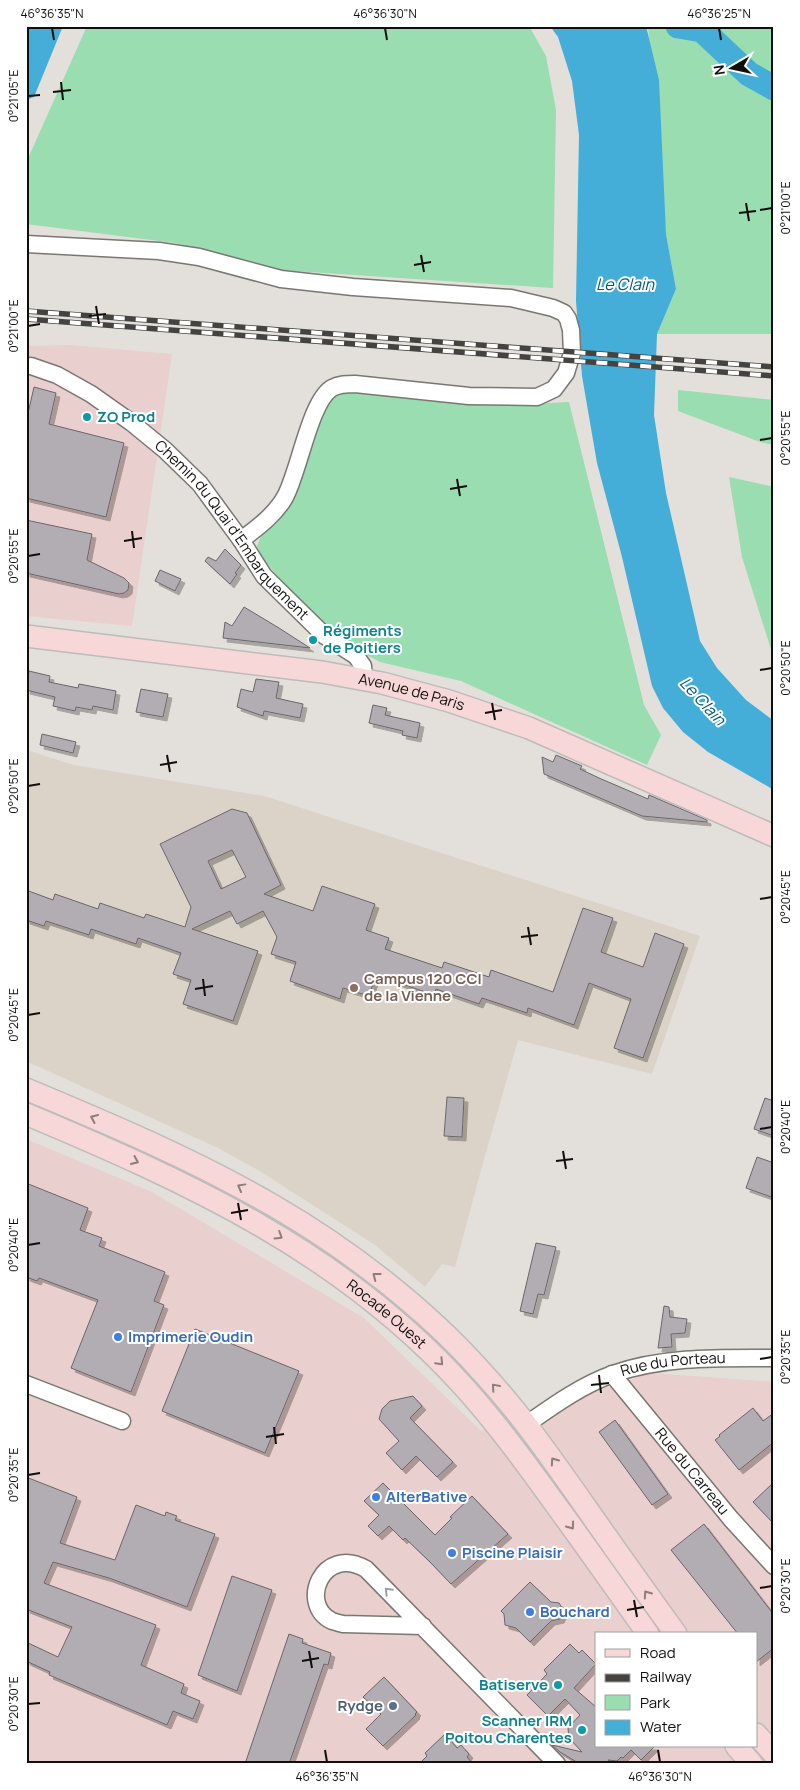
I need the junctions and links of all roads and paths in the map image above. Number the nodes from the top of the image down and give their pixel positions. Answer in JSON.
{"nodes":[{"id":1,"x":26,"y":244,"type":"edge"},
{"id":2,"x":31,"y":366,"type":"dead end"},
{"id":3,"x":242,"y":540,"type":"junction"},
{"id":4,"x":26,"y":636,"type":"edge"},
{"id":5,"x":364,"y":679,"type":"junction"},
{"id":6,"x":774,"y":836,"type":"edge"},
{"id":7,"x":26,"y":1089,"type":"edge"},
{"id":8,"x":26,"y":1114,"type":"edge"},
{"id":9,"x":774,"y":1358,"type":"edge"},
{"id":10,"x":612,"y":1374,"type":"junction"},
{"id":11,"x":26,"y":1384,"type":"edge"},
{"id":12,"x":487,"y":1414,"type":"junction"},
{"id":13,"x":122,"y":1421,"type":"dead end"},
{"id":14,"x":527,"y":1424,"type":"junction"},
{"id":15,"x":522,"y":1458,"type":"junction"},
{"id":16,"x":774,"y":1566,"type":"edge"},
{"id":17,"x":423,"y":1626,"type":"junction"},
{"id":18,"x":647,"y":1632,"type":"edge"},
{"id":19,"x":675,"y":1632,"type":"edge"},
{"id":20,"x":758,"y":1736,"type":"edge"},
{"id":21,"x":738,"y":1748,"type":"edge"},
{"id":22,"x":774,"y":1754,"type":"edge"},
{"id":23,"x":557,"y":1764,"type":"edge"},
{"id":24,"x":752,"y":1764,"type":"edge"}],
"edges":[{"from":1,"to":3,"type":"street"},
{"from":2,"to":3,"type":"street","name":"Chemin du Quai d’Embarquement"},
{"from":3,"to":5,"type":"street","name":"Chemin du Quai d’Embarquement"},
{"from":4,"to":5,"type":"main road","name":"Avenue de Paris"},
{"from":5,"to":6,"type":"main road","name":"Avenue de Paris"},
{"from":14,"to":7,"type":"main road","one_way":true},
{"from":8,"to":12,"type":"main road","name":"Rocade Ouest","one_way":true},
{"from":9,"to":10,"type":"street","name":"Rue du Porteau"},
{"from":10,"to":14,"type":"street","name":"Rue du Porteau"},
{"from":10,"to":16,"type":"street","name":"Rue du Carreau"},
{"from":11,"to":13,"type":"street"},
{"from":12,"to":14,"type":"street"},
{"from":12,"to":15,"type":"main road","name":"Rocade Ouest"},
{"from":14,"to":15,"type":"street"},
{"from":19,"to":14,"type":"main road","one_way":true},
{"from":15,"to":18,"type":"main road","name":"Rocade Ouest","one_way":true},
{"from":17,"to":17,"type":"street","one_way":true},
{"from":17,"to":23,"type":"street"},
{"from":20,"to":22,"type":"main road"},
{"from":21,"to":24,"type":"main road"}]}
